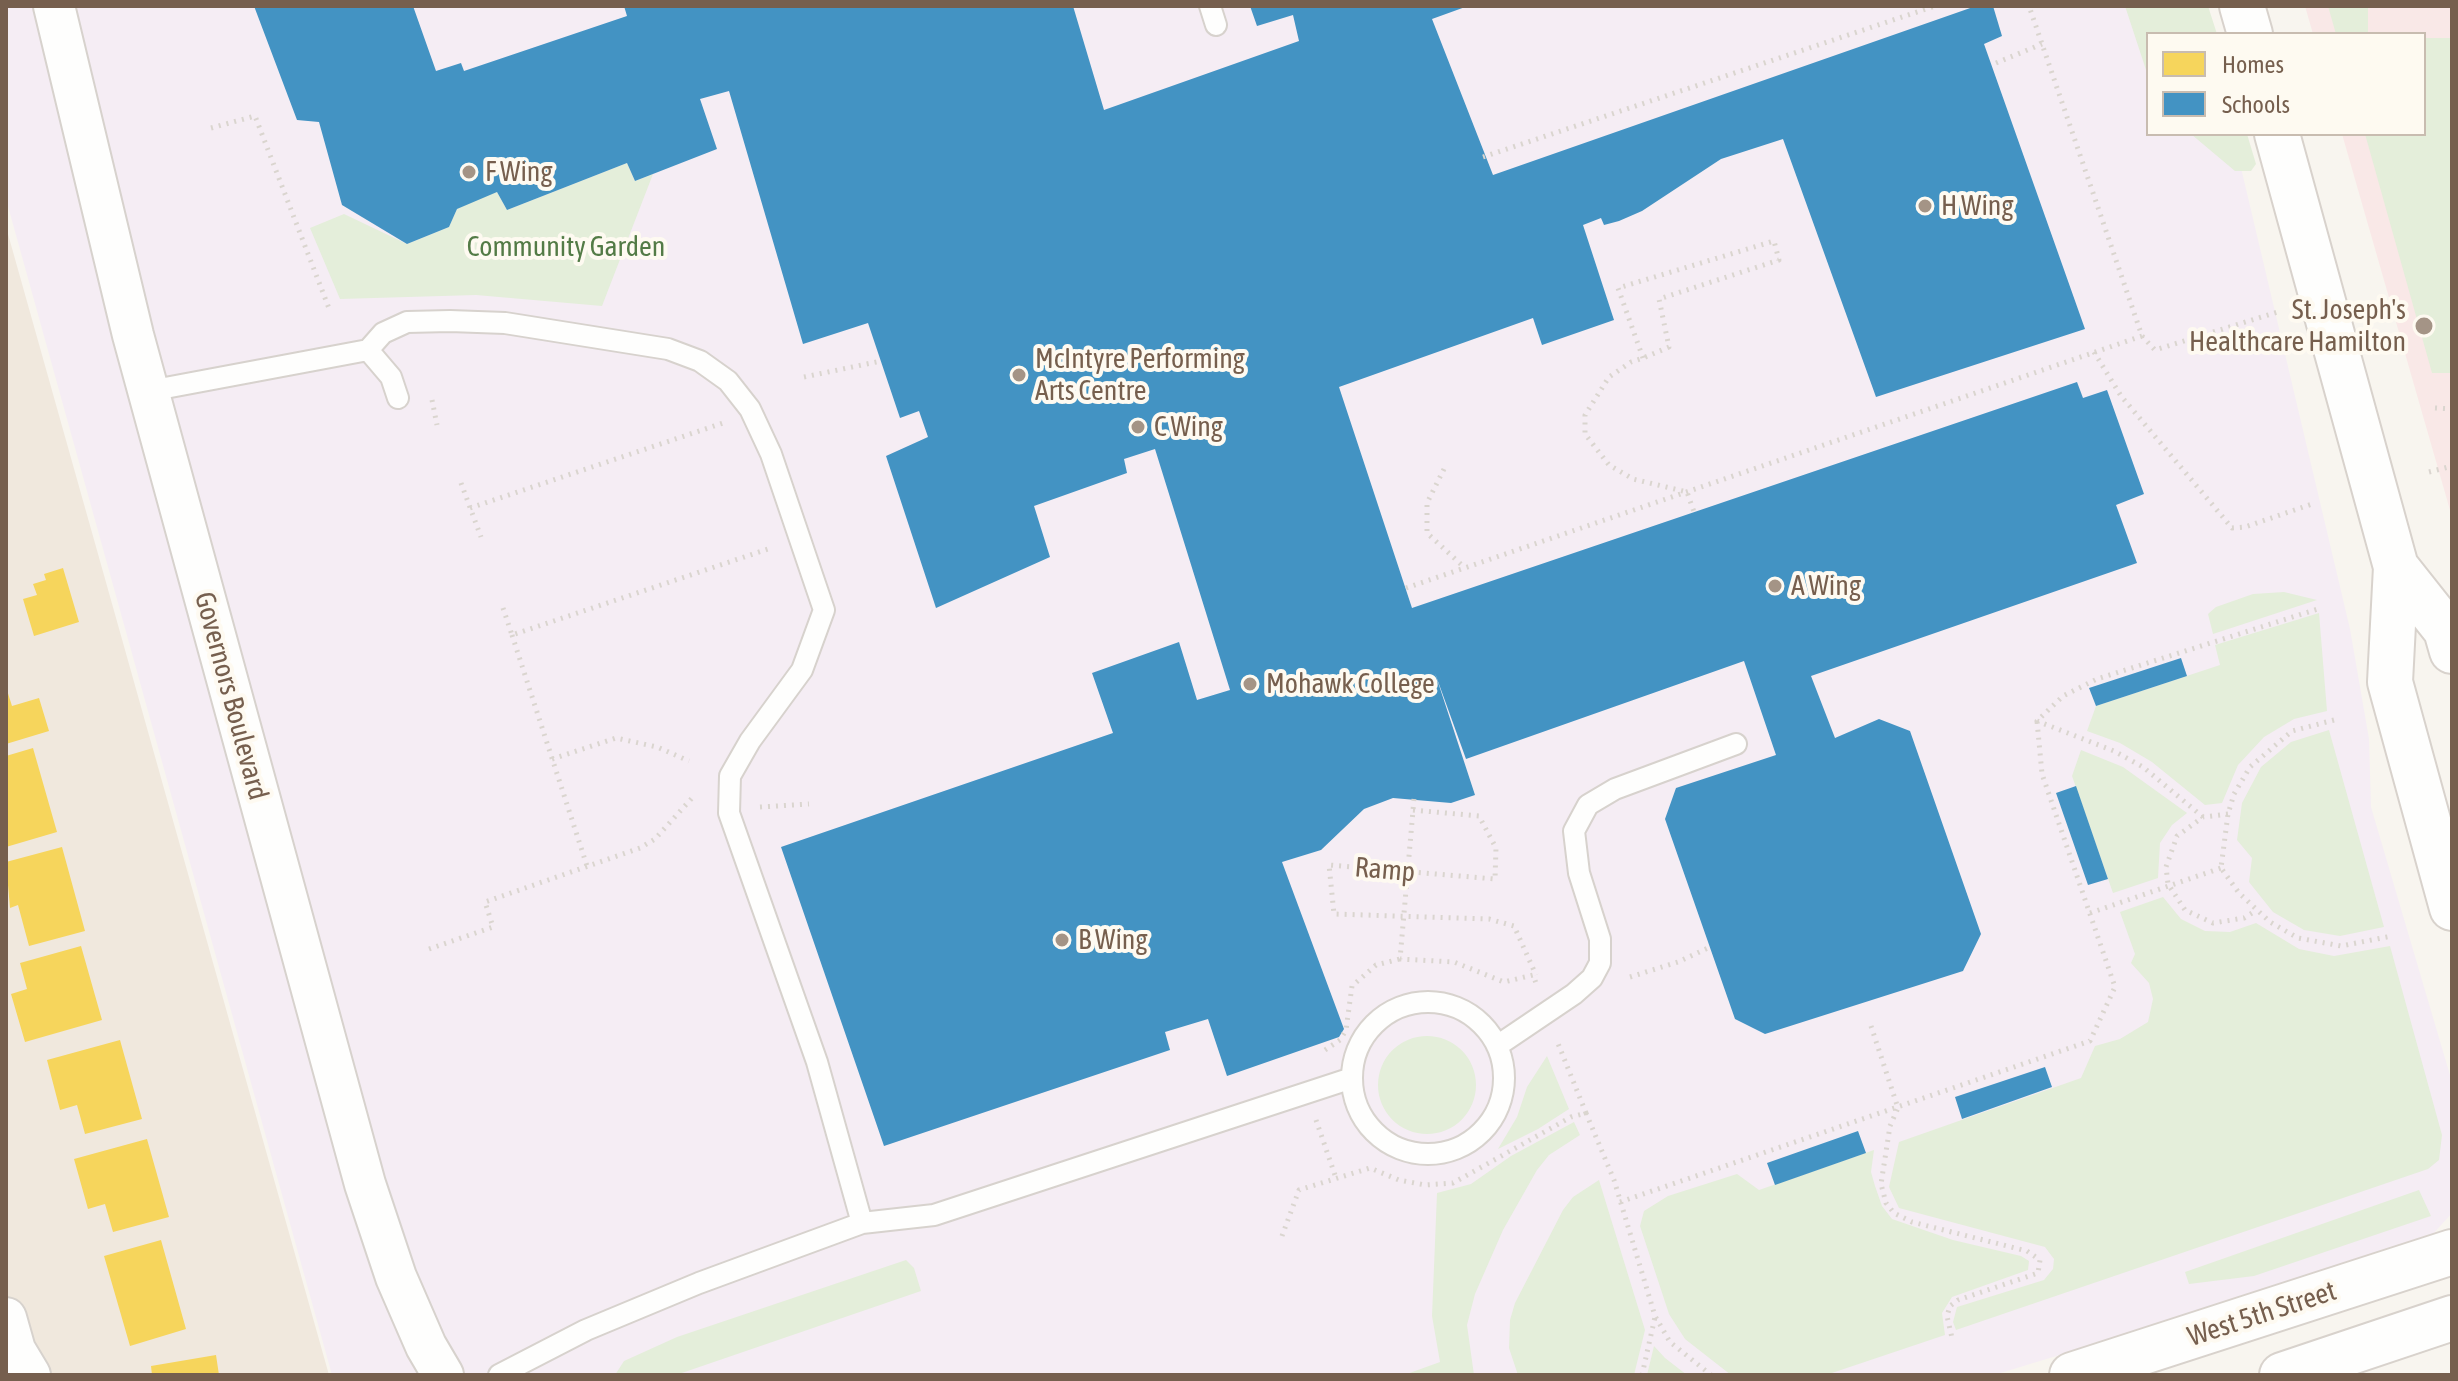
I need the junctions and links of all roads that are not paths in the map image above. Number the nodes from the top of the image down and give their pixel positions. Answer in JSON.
{"nodes":[{"id":1,"x":54,"y":6,"type":"edge"},
{"id":2,"x":2242,"y":6,"type":"edge"},
{"id":3,"x":2249,"y":32,"type":"edge"},
{"id":4,"x":2278,"y":136,"type":"edge"},
{"id":5,"x":368,"y":350,"type":"junction"},
{"id":6,"x":149,"y":391,"type":"junction"},
{"id":7,"x":398,"y":398,"type":"dead end"},
{"id":8,"x":2396,"y":567,"type":"junction"},
{"id":9,"x":2452,"y":651,"type":"edge"},
{"id":10,"x":1736,"y":744,"type":"dead end"},
{"id":11,"x":2452,"y":908,"type":"edge"},
{"id":12,"x":1497,"y":1046,"type":"junction"},
{"id":13,"x":1352,"y":1078,"type":"junction"},
{"id":14,"x":862,"y":1223,"type":"junction"},
{"id":15,"x":2452,"y":1252,"type":"edge"},
{"id":16,"x":6,"y":1318,"type":"edge"},
{"id":17,"x":2452,"y":1318,"type":"edge"},
{"id":18,"x":30,"y":1375,"type":"edge"},
{"id":19,"x":443,"y":1375,"type":"edge"},
{"id":20,"x":499,"y":1375,"type":"edge"},
{"id":21,"x":2072,"y":1375,"type":"edge"},
{"id":22,"x":2282,"y":1375,"type":"edge"}],
"edges":[{"from":1,"to":6,"type":"street","name":"Governors Boulevard"},
{"from":2,"to":3,"type":"main road"},
{"from":4,"to":8,"type":"main road"},
{"from":5,"to":6,"type":"lane"},
{"from":5,"to":7,"type":"lane"},
{"from":5,"to":14,"type":"lane"},
{"from":6,"to":19,"type":"street","name":"Governors Boulevard"},
{"from":8,"to":9,"type":"main road"},
{"from":8,"to":11,"type":"main road"},
{"from":10,"to":12,"type":"lane"},
{"from":12,"to":13,"type":"lane"},
{"from":12,"to":13,"type":"lane"},
{"from":13,"to":14,"type":"lane"},
{"from":14,"to":20,"type":"lane"},
{"from":15,"to":21,"type":"main road","name":"West 5th Street"},
{"from":16,"to":18,"type":"street"},
{"from":17,"to":22,"type":"main road"}]}
